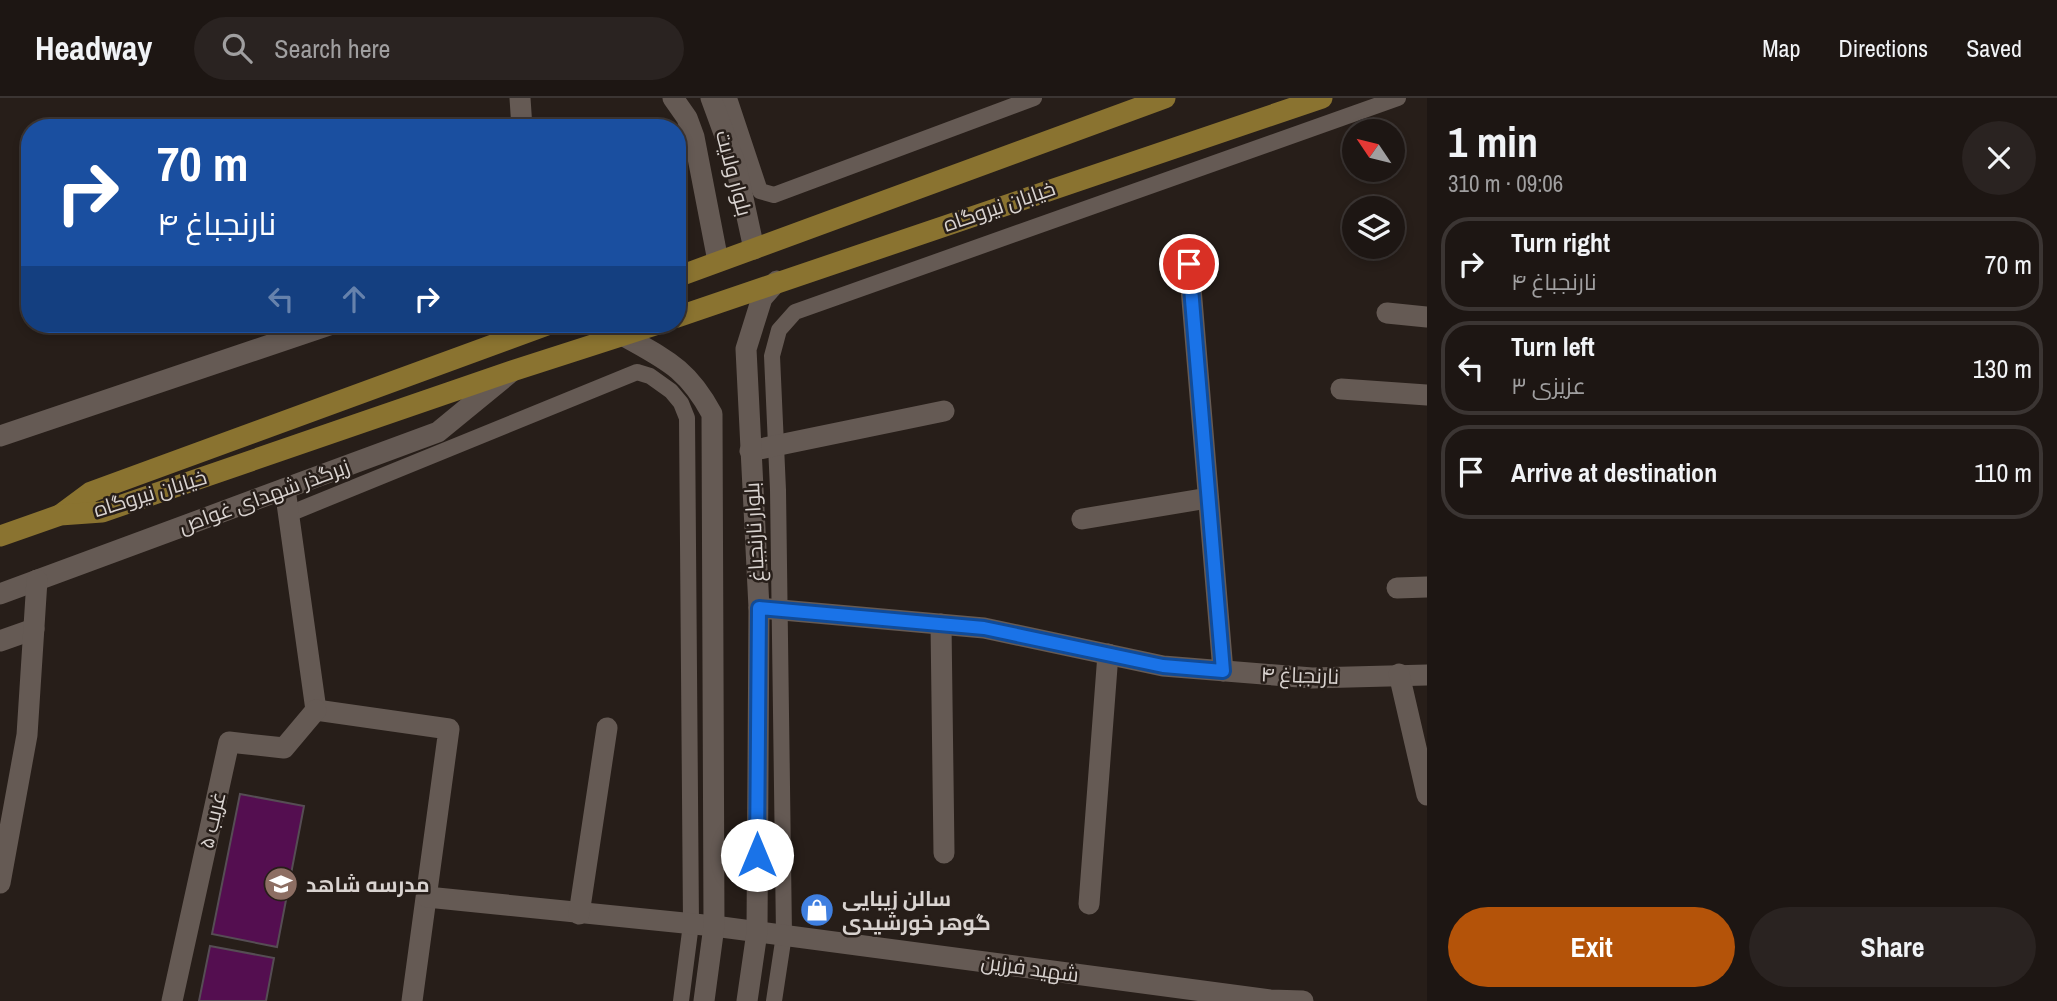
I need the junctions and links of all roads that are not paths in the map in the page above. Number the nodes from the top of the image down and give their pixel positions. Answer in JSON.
{"nodes":[{"id":1,"x":520,"y":98,"type":"edge"},
{"id":2,"x":673,"y":98,"type":"edge"},
{"id":3,"x":711,"y":98,"type":"edge"},
{"id":4,"x":729,"y":98,"type":"edge"},
{"id":5,"x":1034,"y":98,"type":"edge"},
{"id":6,"x":1165,"y":98,"type":"edge"},
{"id":7,"x":1322,"y":98,"type":"edge"},
{"id":8,"x":1398,"y":98,"type":"edge"},
{"id":9,"x":521,"y":119,"type":"edge"},
{"id":10,"x":754,"y":249,"type":"junction"},
{"id":11,"x":718,"y":261,"type":"junction"},
{"id":12,"x":1189,"y":264,"type":"dead end"},
{"id":13,"x":686,"y":273,"type":"edge"},
{"id":14,"x":777,"y":281,"type":"junction"},
{"id":15,"x":1387,"y":313,"type":"dead end"},
{"id":16,"x":686,"y":314,"type":"edge"},
{"id":17,"x":1427,"y":317,"type":"edge"},
{"id":18,"x":305,"y":333,"type":"edge"},
{"id":19,"x":525,"y":333,"type":"edge"},
{"id":20,"x":633,"y":333,"type":"edge"},
{"id":21,"x":625,"y":336,"type":"junction"},
{"id":22,"x":512,"y":371,"type":"junction"},
{"id":23,"x":1341,"y":389,"type":"dead end"},
{"id":24,"x":1427,"y":395,"type":"edge"},
{"id":25,"x":944,"y":411,"type":"dead end"},
{"id":26,"x":0,"y":436,"type":"edge"},
{"id":27,"x":776,"y":445,"type":"junction"},
{"id":28,"x":750,"y":451,"type":"junction"},
{"id":29,"x":285,"y":489,"type":"junction"},
{"id":30,"x":1208,"y":498,"type":"junction"},
{"id":31,"x":60,"y":514,"type":"junction"},
{"id":32,"x":289,"y":514,"type":"junction"},
{"id":33,"x":1082,"y":519,"type":"dead end"},
{"id":34,"x":0,"y":536,"type":"edge"},
{"id":35,"x":37,"y":580,"type":"junction"},
{"id":36,"x":1427,"y":587,"type":"edge"},
{"id":37,"x":1397,"y":588,"type":"dead end"},
{"id":38,"x":0,"y":594,"type":"edge"},
{"id":39,"x":769,"y":609,"type":"junction"},
{"id":40,"x":941,"y":624,"type":"junction"},
{"id":41,"x":34,"y":629,"type":"junction"},
{"id":42,"x":0,"y":641,"type":"edge"},
{"id":43,"x":1108,"y":654,"type":"junction"},
{"id":44,"x":1223,"y":671,"type":"junction"},
{"id":45,"x":1399,"y":674,"type":"junction"},
{"id":46,"x":1427,"y":675,"type":"edge"},
{"id":47,"x":316,"y":710,"type":"junction"},
{"id":48,"x":607,"y":728,"type":"dead end"},
{"id":49,"x":1427,"y":794,"type":"edge"},
{"id":50,"x":944,"y":853,"type":"dead end"},
{"id":51,"x":0,"y":883,"type":"edge"},
{"id":52,"x":427,"y":897,"type":"junction"},
{"id":53,"x":1089,"y":904,"type":"dead end"},
{"id":54,"x":579,"y":914,"type":"junction"},
{"id":55,"x":691,"y":924,"type":"junction"},
{"id":56,"x":714,"y":926,"type":"junction"},
{"id":57,"x":757,"y":932,"type":"junction"},
{"id":58,"x":784,"y":935,"type":"junction"},
{"id":59,"x":172,"y":1001,"type":"edge"},
{"id":60,"x":412,"y":1001,"type":"edge"},
{"id":61,"x":681,"y":1001,"type":"edge"},
{"id":62,"x":704,"y":1001,"type":"edge"},
{"id":63,"x":747,"y":1001,"type":"edge"},
{"id":64,"x":774,"y":1001,"type":"edge"},
{"id":65,"x":1303,"y":1001,"type":"edge"}],
"edges":[{"from":1,"to":9,"type":"street"},
{"from":2,"to":11,"type":"street","name":"بلوار ولایت"},
{"from":3,"to":10,"type":"street","name":"بلوار ولایت"},
{"from":4,"to":5,"type":"street"},
{"from":6,"to":10,"type":"main road","name":"خیابان نیروگاه"},
{"from":7,"to":14,"type":"main road","name":"خیابان نیروگاه"},
{"from":8,"to":27,"type":"street"},
{"from":10,"to":11,"type":"main road","name":"خیابان نیروگاه"},
{"from":11,"to":13,"type":"main road","name":"خیابان نیروگاه"},
{"from":12,"to":30,"type":"street"},
{"from":14,"to":16,"type":"main road","name":"خیابان نیروگاه"},
{"from":14,"to":28,"type":"street","name":"بلوار نارنجباغ"},
{"from":15,"to":17,"type":"street"},
{"from":18,"to":26,"type":"street"},
{"from":19,"to":31,"type":"main road","name":"خیابان نیروگاه"},
{"from":20,"to":21,"type":"main road","name":"خیابان نیروگاه"},
{"from":21,"to":22,"type":"main road","name":"خیابان نیروگاه"},
{"from":21,"to":56,"type":"street","name":"بلوار نارنجباغ"},
{"from":22,"to":29,"type":"street","name":"زیرگذر شهدای غواص"},
{"from":22,"to":31,"type":"main road","name":"خیابان نیروگاه"},
{"from":23,"to":24,"type":"street"},
{"from":25,"to":27,"type":"street"},
{"from":27,"to":28,"type":"street"},
{"from":27,"to":39,"type":"street"},
{"from":28,"to":39,"type":"street","name":"بلوار نارنجباغ"},
{"from":29,"to":32,"type":"street"},
{"from":29,"to":35,"type":"street","name":"زیرگذر شهدای غواص"},
{"from":30,"to":33,"type":"street"},
{"from":30,"to":44,"type":"street"},
{"from":31,"to":34,"type":"main road"},
{"from":32,"to":47,"type":"street"},
{"from":32,"to":55,"type":"street"},
{"from":35,"to":38,"type":"street","name":"زیرگذر شهدای غواص"},
{"from":35,"to":41,"type":"street"},
{"from":36,"to":37,"type":"street"},
{"from":39,"to":40,"type":"street","name":"نارنجباغ ۴"},
{"from":39,"to":57,"type":"street","name":"بلوار نارنجباغ"},
{"from":39,"to":58,"type":"street"},
{"from":40,"to":43,"type":"street","name":"نارنجباغ ۴"},
{"from":40,"to":50,"type":"street"},
{"from":41,"to":42,"type":"street"},
{"from":41,"to":51,"type":"street"},
{"from":43,"to":44,"type":"street","name":"نارنجباغ ۴"},
{"from":43,"to":53,"type":"street"},
{"from":44,"to":45,"type":"street","name":"نارنجباغ ۴"},
{"from":45,"to":46,"type":"street","name":"نارنجباغ ۴"},
{"from":45,"to":49,"type":"street"},
{"from":47,"to":52,"type":"street"},
{"from":47,"to":59,"type":"street","name":"غریب ۵"},
{"from":48,"to":54,"type":"street"},
{"from":52,"to":54,"type":"street","name":"شهید فرزین"},
{"from":52,"to":60,"type":"street"},
{"from":54,"to":55,"type":"street","name":"شهید فرزین"},
{"from":55,"to":56,"type":"street","name":"شهید فرزین"},
{"from":55,"to":61,"type":"street"},
{"from":56,"to":57,"type":"street","name":"شهید فرزین"},
{"from":56,"to":62,"type":"street","name":"بلوار نارنجباغ"},
{"from":57,"to":58,"type":"street","name":"شهید فرزین"},
{"from":57,"to":63,"type":"street","name":"بلوار نارنجباغ"},
{"from":58,"to":64,"type":"street"},
{"from":58,"to":65,"type":"street","name":"شهید فرزین"}]}
